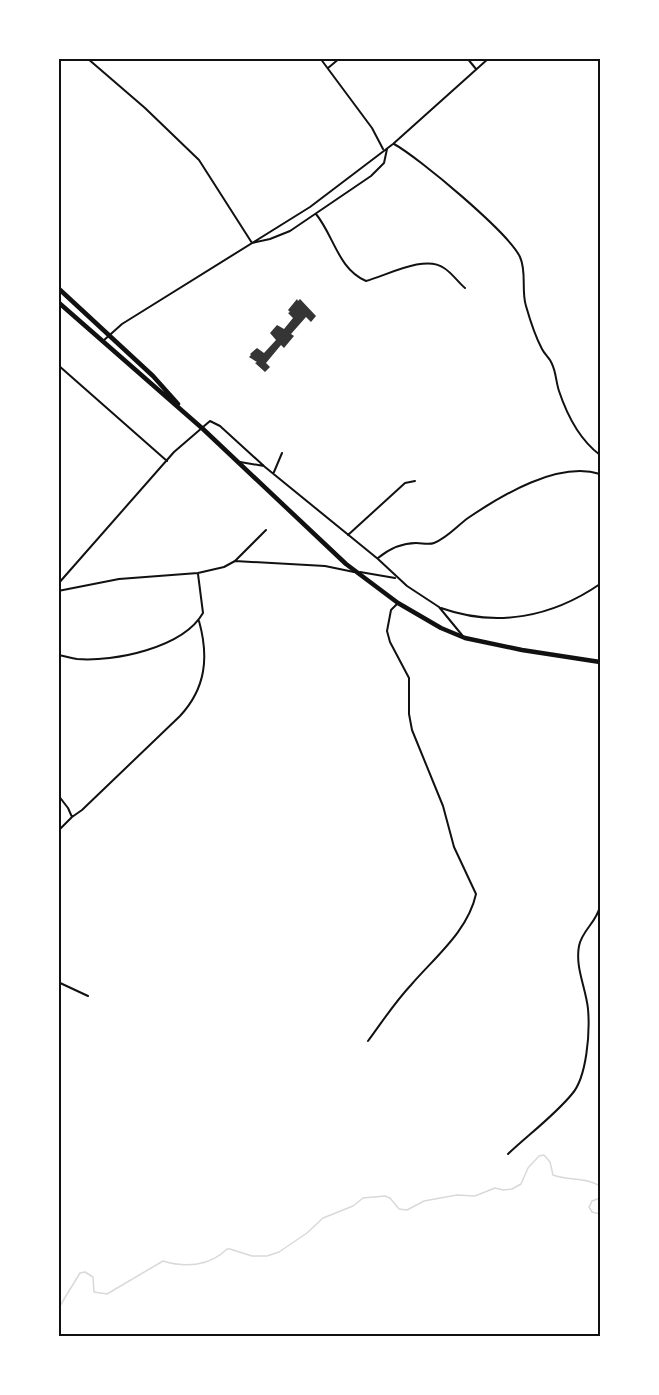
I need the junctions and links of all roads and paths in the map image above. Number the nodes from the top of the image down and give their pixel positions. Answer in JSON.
{"nodes":[{"id":1,"x":87,"y":58,"type":"edge"},
{"id":2,"x":320,"y":58,"type":"edge"},
{"id":3,"x":340,"y":58,"type":"edge"},
{"id":4,"x":466,"y":58,"type":"edge"},
{"id":5,"x":489,"y":58,"type":"edge"},
{"id":6,"x":327,"y":69,"type":"junction"},
{"id":7,"x":476,"y":69,"type":"junction"},
{"id":8,"x":393,"y":144,"type":"junction"},
{"id":9,"x":385,"y":149,"type":"junction"},
{"id":10,"x":316,"y":214,"type":"junction"},
{"id":11,"x":252,"y":243,"type":"junction"},
{"id":12,"x":58,"y":288,"type":"edge"},
{"id":13,"x":465,"y":288,"type":"dead end"},
{"id":14,"x":58,"y":302,"type":"edge"},
{"id":15,"x":109,"y":335,"type":"junction"},
{"id":16,"x":103,"y":341,"type":"junction"},
{"id":17,"x":58,"y":365,"type":"edge"},
{"id":18,"x":190,"y":417,"type":"junction"},
{"id":19,"x":203,"y":429,"type":"junction"},
{"id":20,"x":282,"y":453,"type":"dead end"},
{"id":21,"x":600,"y":455,"type":"edge"},
{"id":22,"x":167,"y":461,"type":"junction"},
{"id":23,"x":237,"y":461,"type":"junction"},
{"id":24,"x":265,"y":467,"type":"junction"},
{"id":25,"x":273,"y":474,"type":"junction"},
{"id":26,"x":600,"y":474,"type":"edge"},
{"id":27,"x":415,"y":481,"type":"dead end"},
{"id":28,"x":266,"y":530,"type":"dead end"},
{"id":29,"x":348,"y":535,"type":"junction"},
{"id":30,"x":378,"y":559,"type":"junction"},
{"id":31,"x":234,"y":561,"type":"junction"},
{"id":32,"x":356,"y":572,"type":"junction"},
{"id":33,"x":198,"y":573,"type":"junction"},
{"id":34,"x":396,"y":578,"type":"junction"},
{"id":35,"x":58,"y":584,"type":"edge"},
{"id":36,"x":600,"y":584,"type":"edge"},
{"id":37,"x":58,"y":591,"type":"edge"},
{"id":38,"x":398,"y":603,"type":"junction"},
{"id":39,"x":440,"y":607,"type":"junction"},
{"id":40,"x":198,"y":621,"type":"junction"},
{"id":41,"x":465,"y":639,"type":"junction"},
{"id":42,"x":58,"y":655,"type":"edge"},
{"id":43,"x":598,"y":661,"type":"edge"},
{"id":44,"x":58,"y":795,"type":"edge"},
{"id":45,"x":72,"y":817,"type":"junction"},
{"id":46,"x":58,"y":831,"type":"edge"},
{"id":47,"x":600,"y":906,"type":"edge"},
{"id":48,"x":58,"y":982,"type":"edge"},
{"id":49,"x":88,"y":996,"type":"dead end"},
{"id":50,"x":368,"y":1041,"type":"dead end"},
{"id":51,"x":508,"y":1154,"type":"dead end"}],
"edges":[{"from":1,"to":11,"type":"street"},
{"from":2,"to":6,"type":"street"},
{"from":3,"to":6,"type":"street"},
{"from":4,"to":7,"type":"street"},
{"from":5,"to":7,"type":"street"},
{"from":6,"to":9,"type":"street"},
{"from":7,"to":8,"type":"street"},
{"from":8,"to":9,"type":"street"},
{"from":8,"to":21,"type":"street"},
{"from":9,"to":10,"type":"street"},
{"from":9,"to":11,"type":"street"},
{"from":10,"to":11,"type":"street"},
{"from":10,"to":13,"type":"street"},
{"from":11,"to":15,"type":"street"},
{"from":12,"to":15,"type":"highway"},
{"from":14,"to":16,"type":"highway"},
{"from":15,"to":16,"type":"street"},
{"from":15,"to":18,"type":"highway"},
{"from":16,"to":18,"type":"highway"},
{"from":17,"to":22,"type":"street"},
{"from":18,"to":19,"type":"highway"},
{"from":19,"to":22,"type":"street"},
{"from":19,"to":23,"type":"highway"},
{"from":19,"to":24,"type":"street"},
{"from":20,"to":25,"type":"street"},
{"from":22,"to":35,"type":"street"},
{"from":23,"to":24,"type":"street"},
{"from":23,"to":32,"type":"highway"},
{"from":24,"to":25,"type":"street"},
{"from":25,"to":29,"type":"street"},
{"from":26,"to":30,"type":"street"},
{"from":27,"to":29,"type":"street"},
{"from":28,"to":31,"type":"street"},
{"from":29,"to":30,"type":"street"},
{"from":30,"to":34,"type":"street"},
{"from":31,"to":32,"type":"street"},
{"from":31,"to":33,"type":"street"},
{"from":32,"to":34,"type":"street"},
{"from":32,"to":38,"type":"highway"},
{"from":33,"to":37,"type":"street"},
{"from":33,"to":40,"type":"street"},
{"from":34,"to":39,"type":"street"},
{"from":36,"to":39,"type":"street"},
{"from":38,"to":41,"type":"highway"},
{"from":38,"to":50,"type":"street"},
{"from":39,"to":41,"type":"street"},
{"from":40,"to":42,"type":"street"},
{"from":40,"to":45,"type":"street"},
{"from":41,"to":43,"type":"highway"},
{"from":44,"to":45,"type":"street"},
{"from":45,"to":46,"type":"street"},
{"from":47,"to":51,"type":"street"},
{"from":48,"to":49,"type":"street"}]}
